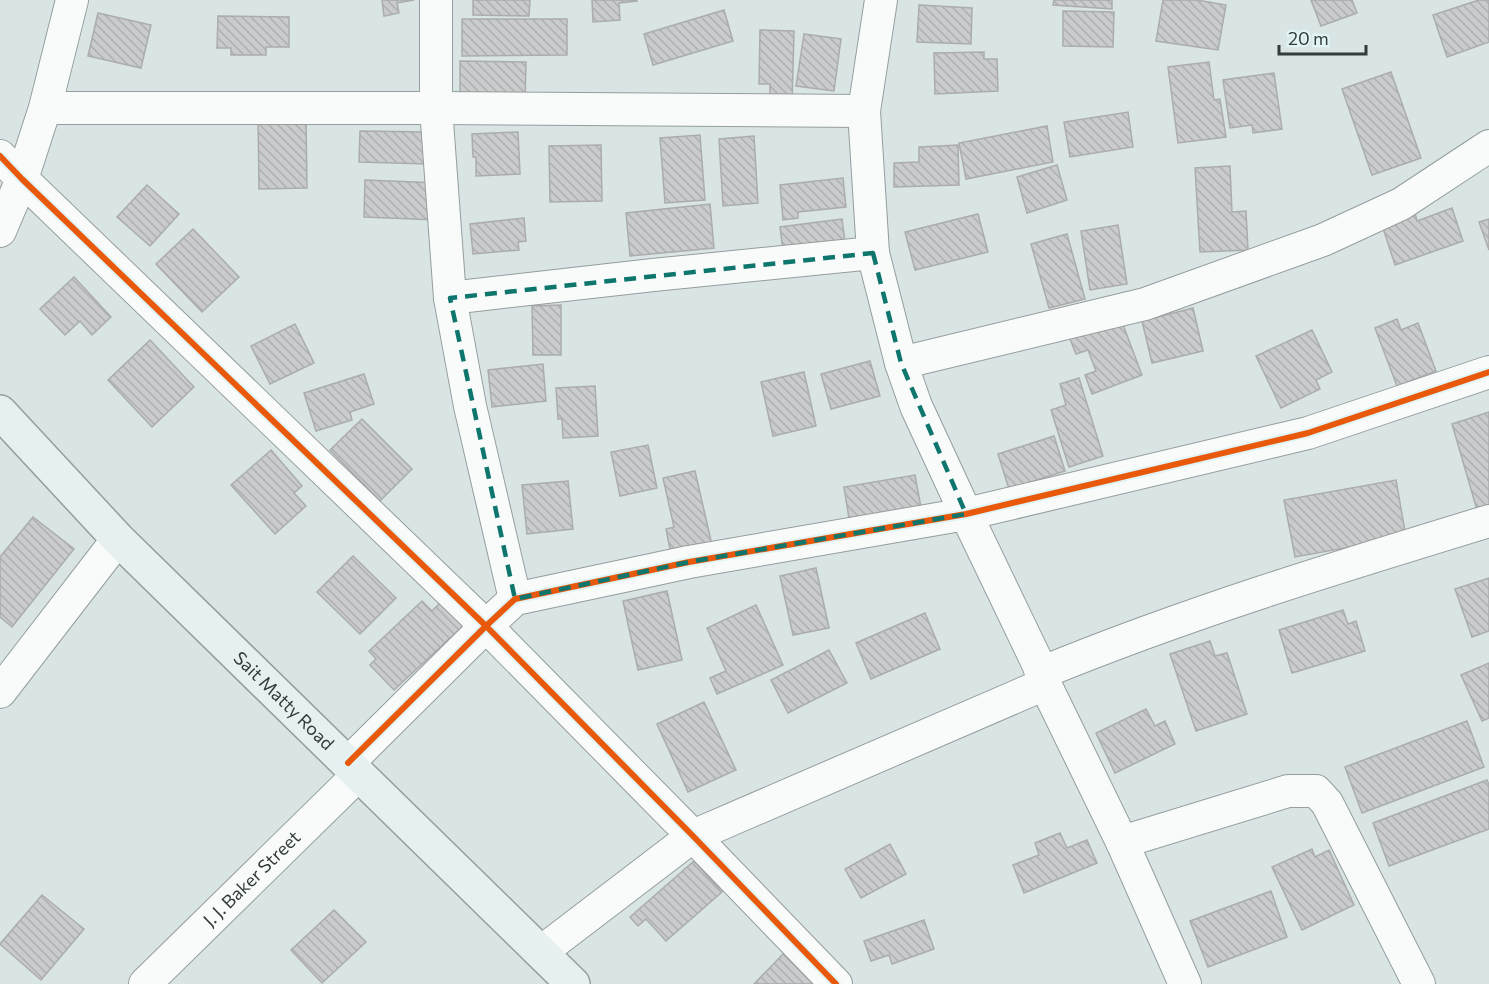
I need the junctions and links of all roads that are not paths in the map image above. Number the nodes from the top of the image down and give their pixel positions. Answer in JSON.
{"nodes":[{"id":1,"x":72,"y":0,"type":"edge"},
{"id":2,"x":436,"y":0,"type":"edge"},
{"id":3,"x":881,"y":0,"type":"edge"},
{"id":4,"x":45,"y":108,"type":"junction"},
{"id":5,"x":436,"y":108,"type":"junction"},
{"id":6,"x":864,"y":111,"type":"junction"},
{"id":7,"x":1489,"y":146,"type":"edge"},
{"id":8,"x":0,"y":156,"type":"edge"},
{"id":9,"x":22,"y":179,"type":"junction"},
{"id":10,"x":0,"y":231,"type":"edge"},
{"id":11,"x":873,"y":253,"type":"junction"},
{"id":12,"x":450,"y":298,"type":"junction"},
{"id":13,"x":901,"y":363,"type":"junction"},
{"id":14,"x":1489,"y":372,"type":"edge"},
{"id":15,"x":0,"y":412,"type":"edge"},
{"id":16,"x":966,"y":514,"type":"junction"},
{"id":17,"x":1489,"y":521,"type":"edge"},
{"id":18,"x":118,"y":539,"type":"junction"},
{"id":19,"x":515,"y":599,"type":"junction"},
{"id":20,"x":486,"y":626,"type":"junction"},
{"id":21,"x":1043,"y":678,"type":"junction"},
{"id":22,"x":0,"y":692,"type":"edge"},
{"id":23,"x":354,"y":769,"type":"junction"},
{"id":24,"x":693,"y":836,"type":"junction"},
{"id":25,"x":1122,"y":842,"type":"junction"},
{"id":26,"x":540,"y":952,"type":"junction"},
{"id":27,"x":145,"y":984,"type":"edge"},
{"id":28,"x":573,"y":984,"type":"edge"},
{"id":29,"x":836,"y":984,"type":"edge"},
{"id":30,"x":1185,"y":984,"type":"edge"},
{"id":31,"x":1419,"y":984,"type":"edge"}],
"edges":[{"from":1,"to":4,"type":"street"},
{"from":2,"to":5,"type":"street"},
{"from":3,"to":6,"type":"street"},
{"from":4,"to":5,"type":"street"},
{"from":4,"to":9,"type":"street"},
{"from":5,"to":6,"type":"street"},
{"from":5,"to":12,"type":"street"},
{"from":6,"to":11,"type":"street"},
{"from":7,"to":13,"type":"street"},
{"from":8,"to":9,"type":"street"},
{"from":9,"to":10,"type":"street"},
{"from":9,"to":20,"type":"street"},
{"from":11,"to":12,"type":"street"},
{"from":11,"to":13,"type":"street"},
{"from":12,"to":19,"type":"street"},
{"from":13,"to":16,"type":"street"},
{"from":14,"to":16,"type":"street"},
{"from":15,"to":18,"type":"street","name":"Sait Matty Road"},
{"from":16,"to":19,"type":"street"},
{"from":16,"to":21,"type":"street"},
{"from":17,"to":21,"type":"street"},
{"from":18,"to":22,"type":"street"},
{"from":18,"to":23,"type":"street","name":"Sait Matty Road"},
{"from":19,"to":20,"type":"street","name":"J. J. Baker Street"},
{"from":20,"to":23,"type":"street","name":"J. J. Baker Street"},
{"from":20,"to":24,"type":"street"},
{"from":21,"to":24,"type":"street"},
{"from":21,"to":25,"type":"street"},
{"from":23,"to":26,"type":"street","name":"Sait Matty Road"},
{"from":23,"to":27,"type":"street","name":"J. J. Baker Street"},
{"from":24,"to":26,"type":"street"},
{"from":24,"to":29,"type":"street"},
{"from":25,"to":30,"type":"street"},
{"from":25,"to":31,"type":"street"},
{"from":26,"to":28,"type":"street","name":"Sait Matty Road"}]}
